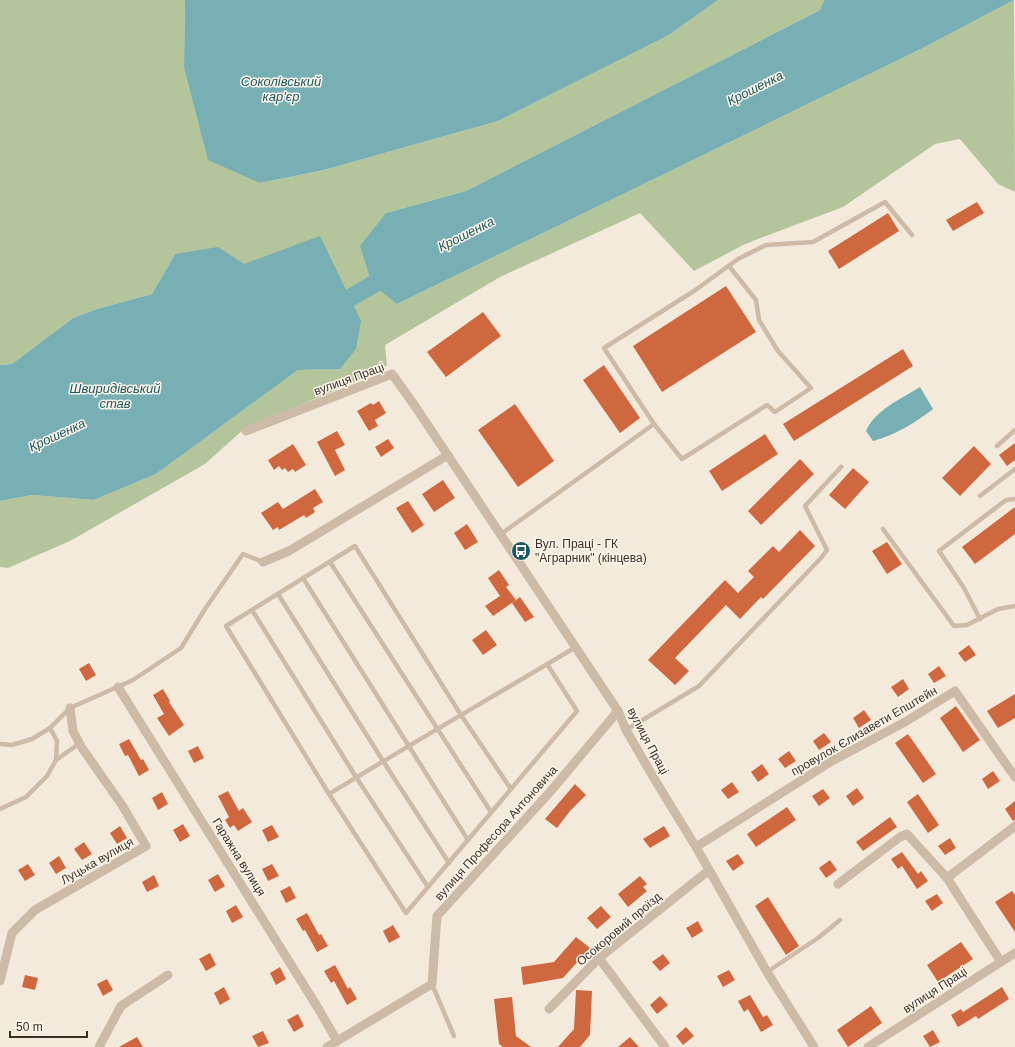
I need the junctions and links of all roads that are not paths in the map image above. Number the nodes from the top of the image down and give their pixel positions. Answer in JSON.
{"nodes":[{"id":1,"x":912,"y":235,"type":"dead end"},
{"id":2,"x":729,"y":266,"type":"junction"},
{"id":3,"x":654,"y":424,"type":"junction"},
{"id":4,"x":1015,"y":430,"type":"edge"},
{"id":5,"x":246,"y":431,"type":"dead end"},
{"id":6,"x":997,"y":446,"type":"dead end"},
{"id":7,"x":448,"y":455,"type":"junction"},
{"id":8,"x":841,"y":467,"type":"dead end"},
{"id":9,"x":1015,"y":469,"type":"edge"},
{"id":10,"x":980,"y":496,"type":"dead end"},
{"id":11,"x":1015,"y":499,"type":"edge"},
{"id":12,"x":884,"y":529,"type":"dead end"},
{"id":13,"x":500,"y":534,"type":"junction"},
{"id":14,"x":263,"y":562,"type":"joint"},
{"id":15,"x":330,"y":562,"type":"junction"},
{"id":16,"x":303,"y":578,"type":"junction"},
{"id":17,"x":278,"y":594,"type":"junction"},
{"id":18,"x":1015,"y":606,"type":"edge"},
{"id":19,"x":252,"y":610,"type":"junction"},
{"id":20,"x":980,"y":619,"type":"junction"},
{"id":21,"x":576,"y":647,"type":"junction"},
{"id":22,"x":547,"y":664,"type":"junction"},
{"id":23,"x":118,"y":687,"type":"junction"},
{"id":24,"x":70,"y":708,"type":"junction"},
{"id":25,"x":618,"y":711,"type":"junction"},
{"id":26,"x":461,"y":715,"type":"junction"},
{"id":27,"x":50,"y":728,"type":"junction"},
{"id":28,"x":437,"y":729,"type":"junction"},
{"id":29,"x":626,"y":730,"type":"junction"},
{"id":30,"x":80,"y":743,"type":"junction"},
{"id":31,"x":0,"y":744,"type":"edge"},
{"id":32,"x":409,"y":746,"type":"junction"},
{"id":33,"x":56,"y":760,"type":"junction"},
{"id":34,"x":383,"y":762,"type":"junction"},
{"id":35,"x":356,"y":777,"type":"junction"},
{"id":36,"x":1015,"y":777,"type":"edge"},
{"id":37,"x":511,"y":789,"type":"junction"},
{"id":38,"x":329,"y":794,"type":"junction"},
{"id":39,"x":0,"y":808,"type":"edge"},
{"id":40,"x":491,"y":812,"type":"junction"},
{"id":41,"x":1015,"y":826,"type":"edge"},
{"id":42,"x":468,"y":840,"type":"junction"},
{"id":43,"x":696,"y":847,"type":"junction"},
{"id":44,"x":448,"y":863,"type":"junction"},
{"id":45,"x":708,"y":871,"type":"junction"},
{"id":46,"x":947,"y":878,"type":"junction"},
{"id":47,"x":838,"y":884,"type":"dead end"},
{"id":48,"x":428,"y":887,"type":"junction"},
{"id":49,"x":840,"y":920,"type":"dead end"},
{"id":50,"x":1015,"y":953,"type":"edge"},
{"id":51,"x":599,"y":958,"type":"junction"},
{"id":52,"x":1001,"y":962,"type":"junction"},
{"id":53,"x":767,"y":972,"type":"junction"},
{"id":54,"x":168,"y":975,"type":"dead end"},
{"id":55,"x":0,"y":981,"type":"edge"},
{"id":56,"x":432,"y":984,"type":"junction"},
{"id":57,"x":549,"y":1009,"type":"dead end"},
{"id":58,"x":454,"y":1036,"type":"dead end"},
{"id":59,"x":337,"y":1041,"type":"junction"},
{"id":60,"x":99,"y":1047,"type":"edge"},
{"id":61,"x":327,"y":1047,"type":"edge"},
{"id":62,"x":665,"y":1047,"type":"edge"},
{"id":63,"x":814,"y":1047,"type":"edge"},
{"id":64,"x":868,"y":1047,"type":"edge"}],
"edges":[{"from":1,"to":2,"type":"lane"},
{"from":2,"to":3,"type":"lane"},
{"from":2,"to":3,"type":"lane"},
{"from":3,"to":13,"type":"lane"},
{"from":4,"to":6,"type":"lane"},
{"from":5,"to":7,"type":"street","name":"вулиця Праці"},
{"from":7,"to":13,"type":"street","name":"вулиця Праці"},
{"from":7,"to":14,"type":"street"},
{"from":8,"to":29,"type":"lane"},
{"from":9,"to":10,"type":"lane"},
{"from":11,"to":20,"type":"lane"},
{"from":12,"to":20,"type":"lane"},
{"from":13,"to":21,"type":"street","name":"вулиця Праці"},
{"from":14,"to":23,"type":"lane"},
{"from":15,"to":16,"type":"lane"},
{"from":15,"to":26,"type":"lane"},
{"from":15,"to":28,"type":"lane"},
{"from":16,"to":17,"type":"lane"},
{"from":16,"to":32,"type":"lane"},
{"from":17,"to":19,"type":"lane"},
{"from":17,"to":34,"type":"lane"},
{"from":18,"to":20,"type":"lane"},
{"from":19,"to":35,"type":"lane"},
{"from":19,"to":38,"type":"lane"},
{"from":21,"to":22,"type":"lane"},
{"from":21,"to":25,"type":"street","name":"вулиця Праці"},
{"from":22,"to":26,"type":"lane"},
{"from":22,"to":37,"type":"lane"},
{"from":23,"to":24,"type":"lane"},
{"from":23,"to":59,"type":"street","name":"Гаражна вулиця"},
{"from":24,"to":27,"type":"lane"},
{"from":24,"to":30,"type":"street","name":"Луцька вулиця"},
{"from":25,"to":29,"type":"street","name":"вулиця Праці"},
{"from":25,"to":56,"type":"street","name":"вулиця Професора Антоновича"},
{"from":26,"to":28,"type":"lane"},
{"from":26,"to":37,"type":"lane"},
{"from":27,"to":31,"type":"lane"},
{"from":27,"to":33,"type":"lane"},
{"from":28,"to":32,"type":"lane"},
{"from":28,"to":40,"type":"lane"},
{"from":29,"to":43,"type":"street","name":"вулиця Праці"},
{"from":30,"to":33,"type":"lane"},
{"from":30,"to":55,"type":"street","name":"Луцька вулиця"},
{"from":32,"to":34,"type":"lane"},
{"from":32,"to":42,"type":"lane"},
{"from":33,"to":39,"type":"lane"},
{"from":34,"to":35,"type":"lane"},
{"from":34,"to":44,"type":"lane"},
{"from":35,"to":38,"type":"lane"},
{"from":35,"to":48,"type":"lane"},
{"from":36,"to":43,"type":"street","name":"провулок Єлизавети Епштейн"},
{"from":37,"to":40,"type":"lane"},
{"from":38,"to":48,"type":"lane"},
{"from":40,"to":42,"type":"lane"},
{"from":41,"to":46,"type":"street"},
{"from":42,"to":44,"type":"lane"},
{"from":43,"to":45,"type":"street","name":"вулиця Праці"},
{"from":44,"to":48,"type":"lane"},
{"from":45,"to":51,"type":"street","name":"Осокоровий проїзд"},
{"from":45,"to":53,"type":"street","name":"вулиця Праці"},
{"from":46,"to":47,"type":"street"},
{"from":46,"to":52,"type":"street"},
{"from":49,"to":53,"type":"lane"},
{"from":50,"to":52,"type":"street","name":"вулиця Праці"},
{"from":51,"to":57,"type":"street","name":"Осокоровий проїзд"},
{"from":51,"to":62,"type":"street"},
{"from":52,"to":64,"type":"street","name":"вулиця Праці"},
{"from":53,"to":63,"type":"street","name":"вулиця Праці"},
{"from":54,"to":60,"type":"street"},
{"from":56,"to":58,"type":"lane"},
{"from":56,"to":59,"type":"street"},
{"from":59,"to":61,"type":"street"}]}
